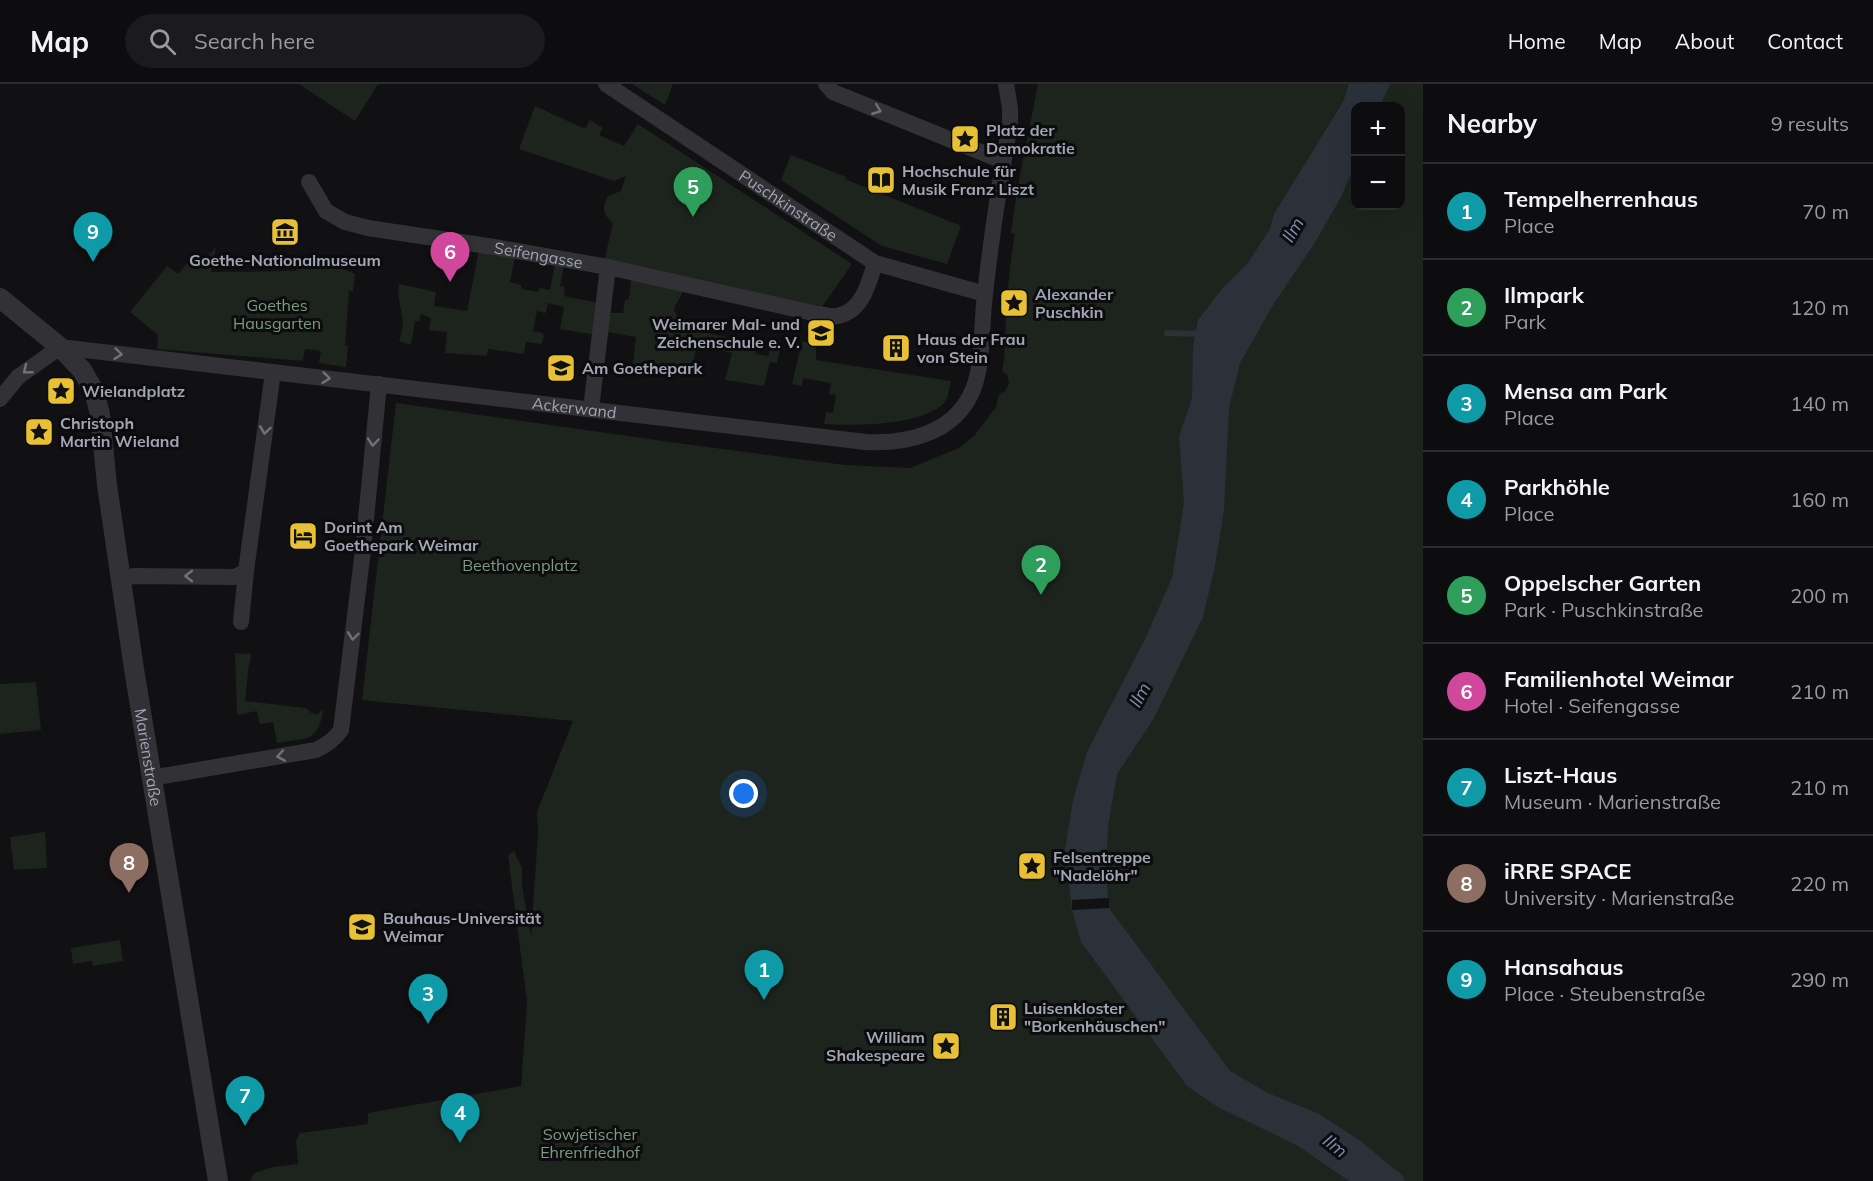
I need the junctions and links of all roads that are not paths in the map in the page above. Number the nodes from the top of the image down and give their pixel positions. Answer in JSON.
{"nodes":[{"id":1,"x":606,"y":84,"type":"edge"},
{"id":2,"x":826,"y":84,"type":"edge"},
{"id":3,"x":1006,"y":84,"type":"edge"},
{"id":4,"x":1003,"y":161,"type":"junction"},
{"id":5,"x":309,"y":182,"type":"dead end"},
{"id":6,"x":875,"y":263,"type":"junction"},
{"id":7,"x":608,"y":267,"type":"junction"},
{"id":8,"x":985,"y":294,"type":"junction"},
{"id":9,"x":0,"y":298,"type":"edge"},
{"id":10,"x":60,"y":346,"type":"junction"},
{"id":11,"x":273,"y":372,"type":"junction"},
{"id":12,"x":379,"y":384,"type":"junction"},
{"id":13,"x":0,"y":399,"type":"edge"},
{"id":14,"x":591,"y":409,"type":"junction"},
{"id":15,"x":246,"y":570,"type":"junction"},
{"id":16,"x":121,"y":578,"type":"junction"},
{"id":17,"x":241,"y":621,"type":"dead end"},
{"id":18,"x":151,"y":778,"type":"junction"},
{"id":19,"x":218,"y":1179,"type":"edge"}],
"edges":[{"from":1,"to":6,"type":"street","name":"Puschkinstraße"},
{"from":2,"to":4,"type":"street","one_way":true},
{"from":3,"to":4,"type":"street"},
{"from":4,"to":8,"type":"street"},
{"from":5,"to":7,"type":"street","name":"Seifengasse"},
{"from":6,"to":7,"type":"street","name":"Seifengasse"},
{"from":6,"to":8,"type":"street","name":"Puschkinstraße"},
{"from":7,"to":14,"type":"street"},
{"from":8,"to":14,"type":"street","name":"Ackerwand"},
{"from":9,"to":10,"type":"street","name":"Marienstraße"},
{"from":10,"to":11,"type":"street","name":"Ackerwand","one_way":true},
{"from":10,"to":13,"type":"street","one_way":true},
{"from":10,"to":16,"type":"street","name":"Marienstraße"},
{"from":11,"to":12,"type":"street","name":"Ackerwand","one_way":true},
{"from":11,"to":15,"type":"street","one_way":true},
{"from":12,"to":14,"type":"street","name":"Ackerwand"},
{"from":12,"to":18,"type":"street","one_way":true},
{"from":15,"to":16,"type":"street","one_way":true},
{"from":15,"to":17,"type":"street"},
{"from":16,"to":18,"type":"street","name":"Marienstraße"},
{"from":18,"to":19,"type":"street","name":"Marienstraße"}]}
